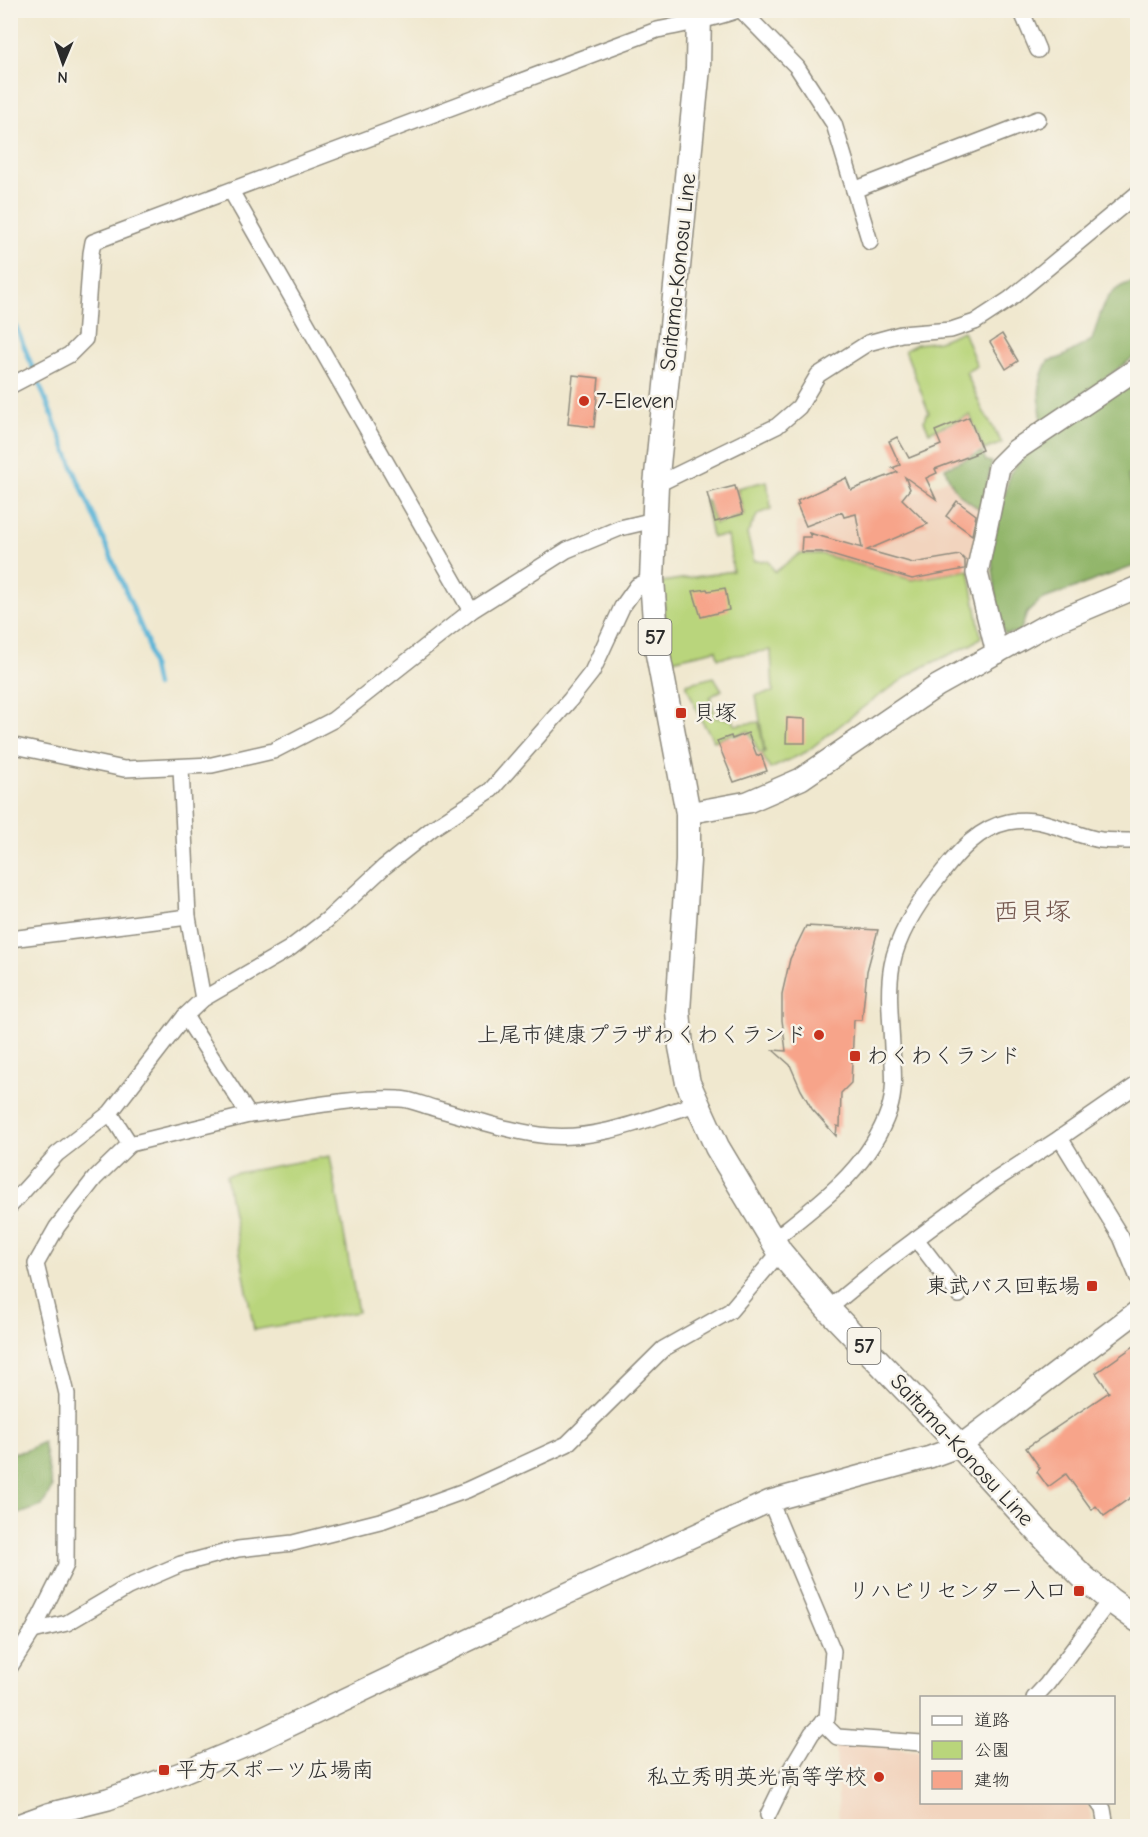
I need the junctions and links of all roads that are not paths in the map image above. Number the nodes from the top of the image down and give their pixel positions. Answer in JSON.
{"nodes":[{"id":1,"x":740,"y":10,"type":"edge"},
{"id":2,"x":1022,"y":10,"type":"edge"},
{"id":3,"x":699,"y":17,"type":"edge"},
{"id":4,"x":1038,"y":50,"type":"dead end"},
{"id":5,"x":1038,"y":119,"type":"dead end"},
{"id":6,"x":854,"y":190,"type":"junction"},
{"id":7,"x":231,"y":191,"type":"junction"},
{"id":8,"x":1137,"y":193,"type":"edge"},
{"id":9,"x":870,"y":242,"type":"dead end"},
{"id":10,"x":1137,"y":368,"type":"edge"},
{"id":11,"x":10,"y":386,"type":"edge"},
{"id":12,"x":656,"y":485,"type":"junction"},
{"id":13,"x":654,"y":520,"type":"junction"},
{"id":14,"x":652,"y":579,"type":"junction"},
{"id":15,"x":1137,"y":587,"type":"edge"},
{"id":16,"x":471,"y":611,"type":"junction"},
{"id":17,"x":997,"y":653,"type":"junction"},
{"id":18,"x":10,"y":745,"type":"edge"},
{"id":19,"x":181,"y":768,"type":"junction"},
{"id":20,"x":688,"y":813,"type":"junction"},
{"id":21,"x":1137,"y":841,"type":"edge"},
{"id":22,"x":188,"y":917,"type":"junction"},
{"id":23,"x":10,"y":939,"type":"edge"},
{"id":24,"x":203,"y":999,"type":"junction"},
{"id":25,"x":185,"y":1016,"type":"junction"},
{"id":26,"x":1137,"y":1084,"type":"edge"},
{"id":27,"x":696,"y":1104,"type":"junction"},
{"id":28,"x":110,"y":1113,"type":"junction"},
{"id":29,"x":249,"y":1114,"type":"junction"},
{"id":30,"x":1060,"y":1138,"type":"junction"},
{"id":31,"x":130,"y":1144,"type":"junction"},
{"id":32,"x":10,"y":1206,"type":"edge"},
{"id":33,"x":916,"y":1239,"type":"junction"},
{"id":34,"x":776,"y":1246,"type":"junction"},
{"id":35,"x":1137,"y":1278,"type":"edge"},
{"id":36,"x":959,"y":1295,"type":"dead end"},
{"id":37,"x":828,"y":1309,"type":"junction"},
{"id":38,"x":1137,"y":1311,"type":"edge"},
{"id":39,"x":960,"y":1446,"type":"junction"},
{"id":40,"x":770,"y":1501,"type":"junction"},
{"id":41,"x":1110,"y":1600,"type":"junction"},
{"id":42,"x":1137,"y":1620,"type":"edge"},
{"id":43,"x":33,"y":1631,"type":"junction"},
{"id":44,"x":10,"y":1667,"type":"edge"},
{"id":45,"x":1036,"y":1696,"type":"edge"},
{"id":46,"x":822,"y":1722,"type":"junction"},
{"id":47,"x":920,"y":1743,"type":"edge"},
{"id":48,"x":1099,"y":1804,"type":"edge"},
{"id":49,"x":768,"y":1815,"type":"dead end"},
{"id":50,"x":15,"y":1827,"type":"edge"},
{"id":51,"x":1106,"y":1827,"type":"edge"}],
"edges":[{"from":1,"to":3,"type":"street"},
{"from":1,"to":6,"type":"street"},
{"from":2,"to":4,"type":"street"},
{"from":3,"to":7,"type":"street"},
{"from":3,"to":12,"type":"main road","name":"Saitama-Konosu Line","number":"57"},
{"from":5,"to":6,"type":"street"},
{"from":6,"to":9,"type":"street"},
{"from":7,"to":11,"type":"street"},
{"from":7,"to":16,"type":"street"},
{"from":8,"to":12,"type":"street"},
{"from":10,"to":17,"type":"street"},
{"from":12,"to":13,"type":"main road","name":"Saitama-Konosu Line","number":"57"},
{"from":13,"to":14,"type":"main road","name":"Saitama-Konosu Line","number":"57"},
{"from":13,"to":16,"type":"street"},
{"from":14,"to":20,"type":"main road","name":"Saitama-Konosu Line","number":"57"},
{"from":14,"to":24,"type":"street"},
{"from":15,"to":17,"type":"street"},
{"from":16,"to":19,"type":"street"},
{"from":17,"to":20,"type":"street"},
{"from":18,"to":19,"type":"street"},
{"from":19,"to":22,"type":"street"},
{"from":20,"to":27,"type":"main road","name":"Saitama-Konosu Line","number":"57"},
{"from":21,"to":34,"type":"street"},
{"from":22,"to":23,"type":"street"},
{"from":22,"to":24,"type":"street"},
{"from":24,"to":25,"type":"street"},
{"from":25,"to":28,"type":"street"},
{"from":25,"to":29,"type":"street"},
{"from":26,"to":30,"type":"street"},
{"from":27,"to":29,"type":"street"},
{"from":27,"to":34,"type":"main road","name":"Saitama-Konosu Line","number":"57"},
{"from":28,"to":31,"type":"street"},
{"from":28,"to":32,"type":"street"},
{"from":29,"to":31,"type":"street"},
{"from":30,"to":33,"type":"street"},
{"from":30,"to":35,"type":"street"},
{"from":31,"to":43,"type":"street"},
{"from":33,"to":36,"type":"street"},
{"from":33,"to":37,"type":"street"},
{"from":34,"to":37,"type":"main road","name":"Saitama-Konosu Line","number":"57"},
{"from":34,"to":43,"type":"street"},
{"from":37,"to":39,"type":"main road","name":"Saitama-Konosu Line","number":"57"},
{"from":38,"to":39,"type":"street"},
{"from":39,"to":40,"type":"street"},
{"from":39,"to":41,"type":"main road","name":"Saitama-Konosu Line","number":"57"},
{"from":40,"to":46,"type":"street"},
{"from":40,"to":50,"type":"street"},
{"from":41,"to":42,"type":"main road","name":"Saitama-Konosu Line","number":"57"},
{"from":41,"to":45,"type":"street"},
{"from":43,"to":44,"type":"street"},
{"from":46,"to":47,"type":"street"},
{"from":46,"to":49,"type":"street"},
{"from":48,"to":51,"type":"street"}]}
